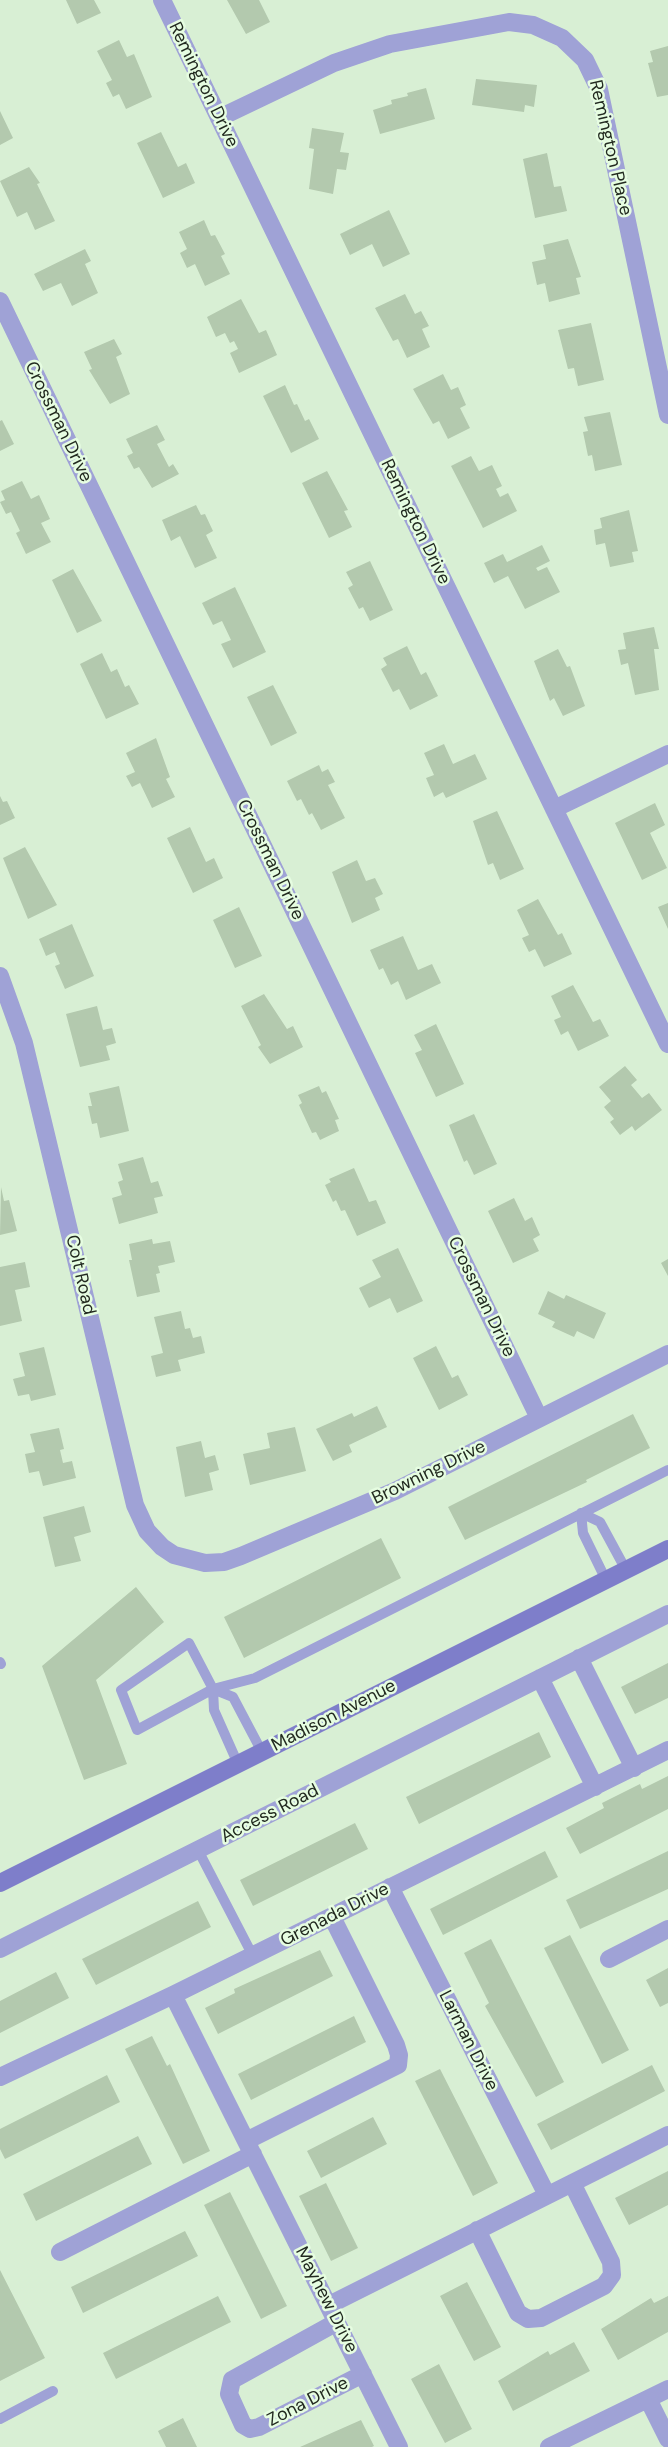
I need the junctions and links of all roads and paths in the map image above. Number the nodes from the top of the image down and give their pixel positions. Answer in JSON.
{"nodes":[{"id":1,"x":162,"y":0,"type":"edge"},
{"id":2,"x":219,"y":118,"type":"junction"},
{"id":3,"x":0,"y":301,"type":"edge"},
{"id":4,"x":668,"y":415,"type":"edge"},
{"id":5,"x":668,"y":754,"type":"edge"},
{"id":6,"x":554,"y":809,"type":"junction"},
{"id":7,"x":0,"y":976,"type":"edge"},
{"id":8,"x":668,"y":1044,"type":"edge"},
{"id":9,"x":668,"y":1354,"type":"edge"},
{"id":10,"x":539,"y":1418,"type":"junction"},
{"id":11,"x":668,"y":1470,"type":"edge"},
{"id":12,"x":581,"y":1513,"type":"junction"},
{"id":13,"x":668,"y":1549,"type":"edge"},
{"id":14,"x":182,"y":1558,"type":"joint"},
{"id":15,"x":626,"y":1570,"type":"junction"},
{"id":16,"x":606,"y":1580,"type":"junction"},
{"id":17,"x":668,"y":1614,"type":"edge"},
{"id":18,"x":579,"y":1658,"type":"junction"},
{"id":19,"x":540,"y":1678,"type":"junction"},
{"id":20,"x":213,"y":1689,"type":"junction"},
{"id":21,"x":668,"y":1750,"type":"edge"},
{"id":22,"x":262,"y":1752,"type":"junction"},
{"id":23,"x":238,"y":1764,"type":"junction"},
{"id":24,"x":634,"y":1768,"type":"junction"},
{"id":25,"x":595,"y":1787,"type":"junction"},
{"id":26,"x":198,"y":1850,"type":"junction"},
{"id":27,"x":0,"y":1883,"type":"edge"},
{"id":28,"x":390,"y":1887,"type":"junction"},
{"id":29,"x":332,"y":1917,"type":"junction"},
{"id":30,"x":668,"y":1929,"type":"edge"},
{"id":31,"x":0,"y":1949,"type":"edge"},
{"id":32,"x":253,"y":1956,"type":"junction"},
{"id":33,"x":609,"y":1959,"type":"dead end"},
{"id":34,"x":173,"y":1995,"type":"junction"},
{"id":35,"x":0,"y":2078,"type":"edge"},
{"id":36,"x":668,"y":2135,"type":"edge"},
{"id":37,"x":250,"y":2147,"type":"junction"},
{"id":38,"x":572,"y":2183,"type":"junction"},
{"id":39,"x":547,"y":2195,"type":"junction"},
{"id":40,"x":477,"y":2230,"type":"junction"},
{"id":41,"x":60,"y":2252,"type":"dead end"},
{"id":42,"x":329,"y":2305,"type":"junction"},
{"id":43,"x":338,"y":2322,"type":"junction"},
{"id":44,"x":363,"y":2374,"type":"junction"},
{"id":45,"x":668,"y":2389,"type":"edge"},
{"id":46,"x":53,"y":2391,"type":"dead end"},
{"id":47,"x":648,"y":2399,"type":"junction"},
{"id":48,"x":0,"y":2419,"type":"edge"},
{"id":49,"x":668,"y":2439,"type":"edge"},
{"id":50,"x":399,"y":2447,"type":"edge"},
{"id":51,"x":549,"y":2447,"type":"edge"}],
"edges":[{"from":1,"to":2,"type":"street","name":"Remington Drive"},
{"from":2,"to":4,"type":"street","name":"Remington Place"},
{"from":2,"to":6,"type":"street","name":"Remington Drive"},
{"from":3,"to":10,"type":"street","name":"Crossman Drive"},
{"from":5,"to":6,"type":"street"},
{"from":6,"to":8,"type":"street","name":"Remington Drive"},
{"from":7,"to":14,"type":"street","name":"Colt Road"},
{"from":9,"to":10,"type":"street","name":"Browning Drive"},
{"from":10,"to":14,"type":"street","name":"Browning Drive"},
{"from":11,"to":12,"type":"lane"},
{"from":12,"to":15,"type":"lane"},
{"from":12,"to":16,"type":"lane"},
{"from":12,"to":20,"type":"lane"},
{"from":13,"to":15,"type":"main road","name":"Madison Avenue"},
{"from":15,"to":16,"type":"main road","name":"Madison Avenue"},
{"from":16,"to":22,"type":"main road","name":"Madison Avenue"},
{"from":17,"to":18,"type":"street","name":"Access Road"},
{"from":18,"to":19,"type":"street","name":"Access Road"},
{"from":18,"to":24,"type":"street"},
{"from":19,"to":25,"type":"street"},
{"from":19,"to":26,"type":"street","name":"Access Road"},
{"from":20,"to":20,"type":"lane"},
{"from":20,"to":22,"type":"lane"},
{"from":20,"to":23,"type":"lane"},
{"from":21,"to":24,"type":"street","name":"Grenada Drive"},
{"from":22,"to":23,"type":"main road","name":"Madison Avenue"},
{"from":23,"to":27,"type":"main road","name":"Madison Avenue"},
{"from":24,"to":25,"type":"street","name":"Grenada Drive"},
{"from":25,"to":28,"type":"street","name":"Grenada Drive"},
{"from":26,"to":31,"type":"street","name":"Access Road"},
{"from":26,"to":32,"type":"lane"},
{"from":28,"to":29,"type":"street","name":"Grenada Drive"},
{"from":28,"to":39,"type":"street","name":"Larman Drive"},
{"from":29,"to":32,"type":"street","name":"Grenada Drive"},
{"from":29,"to":37,"type":"street"},
{"from":30,"to":33,"type":"street"},
{"from":32,"to":34,"type":"street","name":"Grenada Drive"},
{"from":34,"to":35,"type":"street","name":"Grenada Drive"},
{"from":34,"to":37,"type":"street","name":"Mayhew Drive"},
{"from":36,"to":38,"type":"street"},
{"from":37,"to":41,"type":"street"},
{"from":37,"to":42,"type":"street","name":"Mayhew Drive"},
{"from":38,"to":39,"type":"street"},
{"from":38,"to":40,"type":"street"},
{"from":39,"to":40,"type":"street"},
{"from":40,"to":42,"type":"street"},
{"from":42,"to":43,"type":"street","name":"Mayhew Drive"},
{"from":43,"to":44,"type":"street","name":"Mayhew Drive"},
{"from":43,"to":44,"type":"street","name":"Zona Drive"},
{"from":44,"to":50,"type":"street","name":"Mayhew Drive"},
{"from":45,"to":47,"type":"street"},
{"from":46,"to":48,"type":"lane"},
{"from":47,"to":49,"type":"street"},
{"from":47,"to":51,"type":"street"}]}
